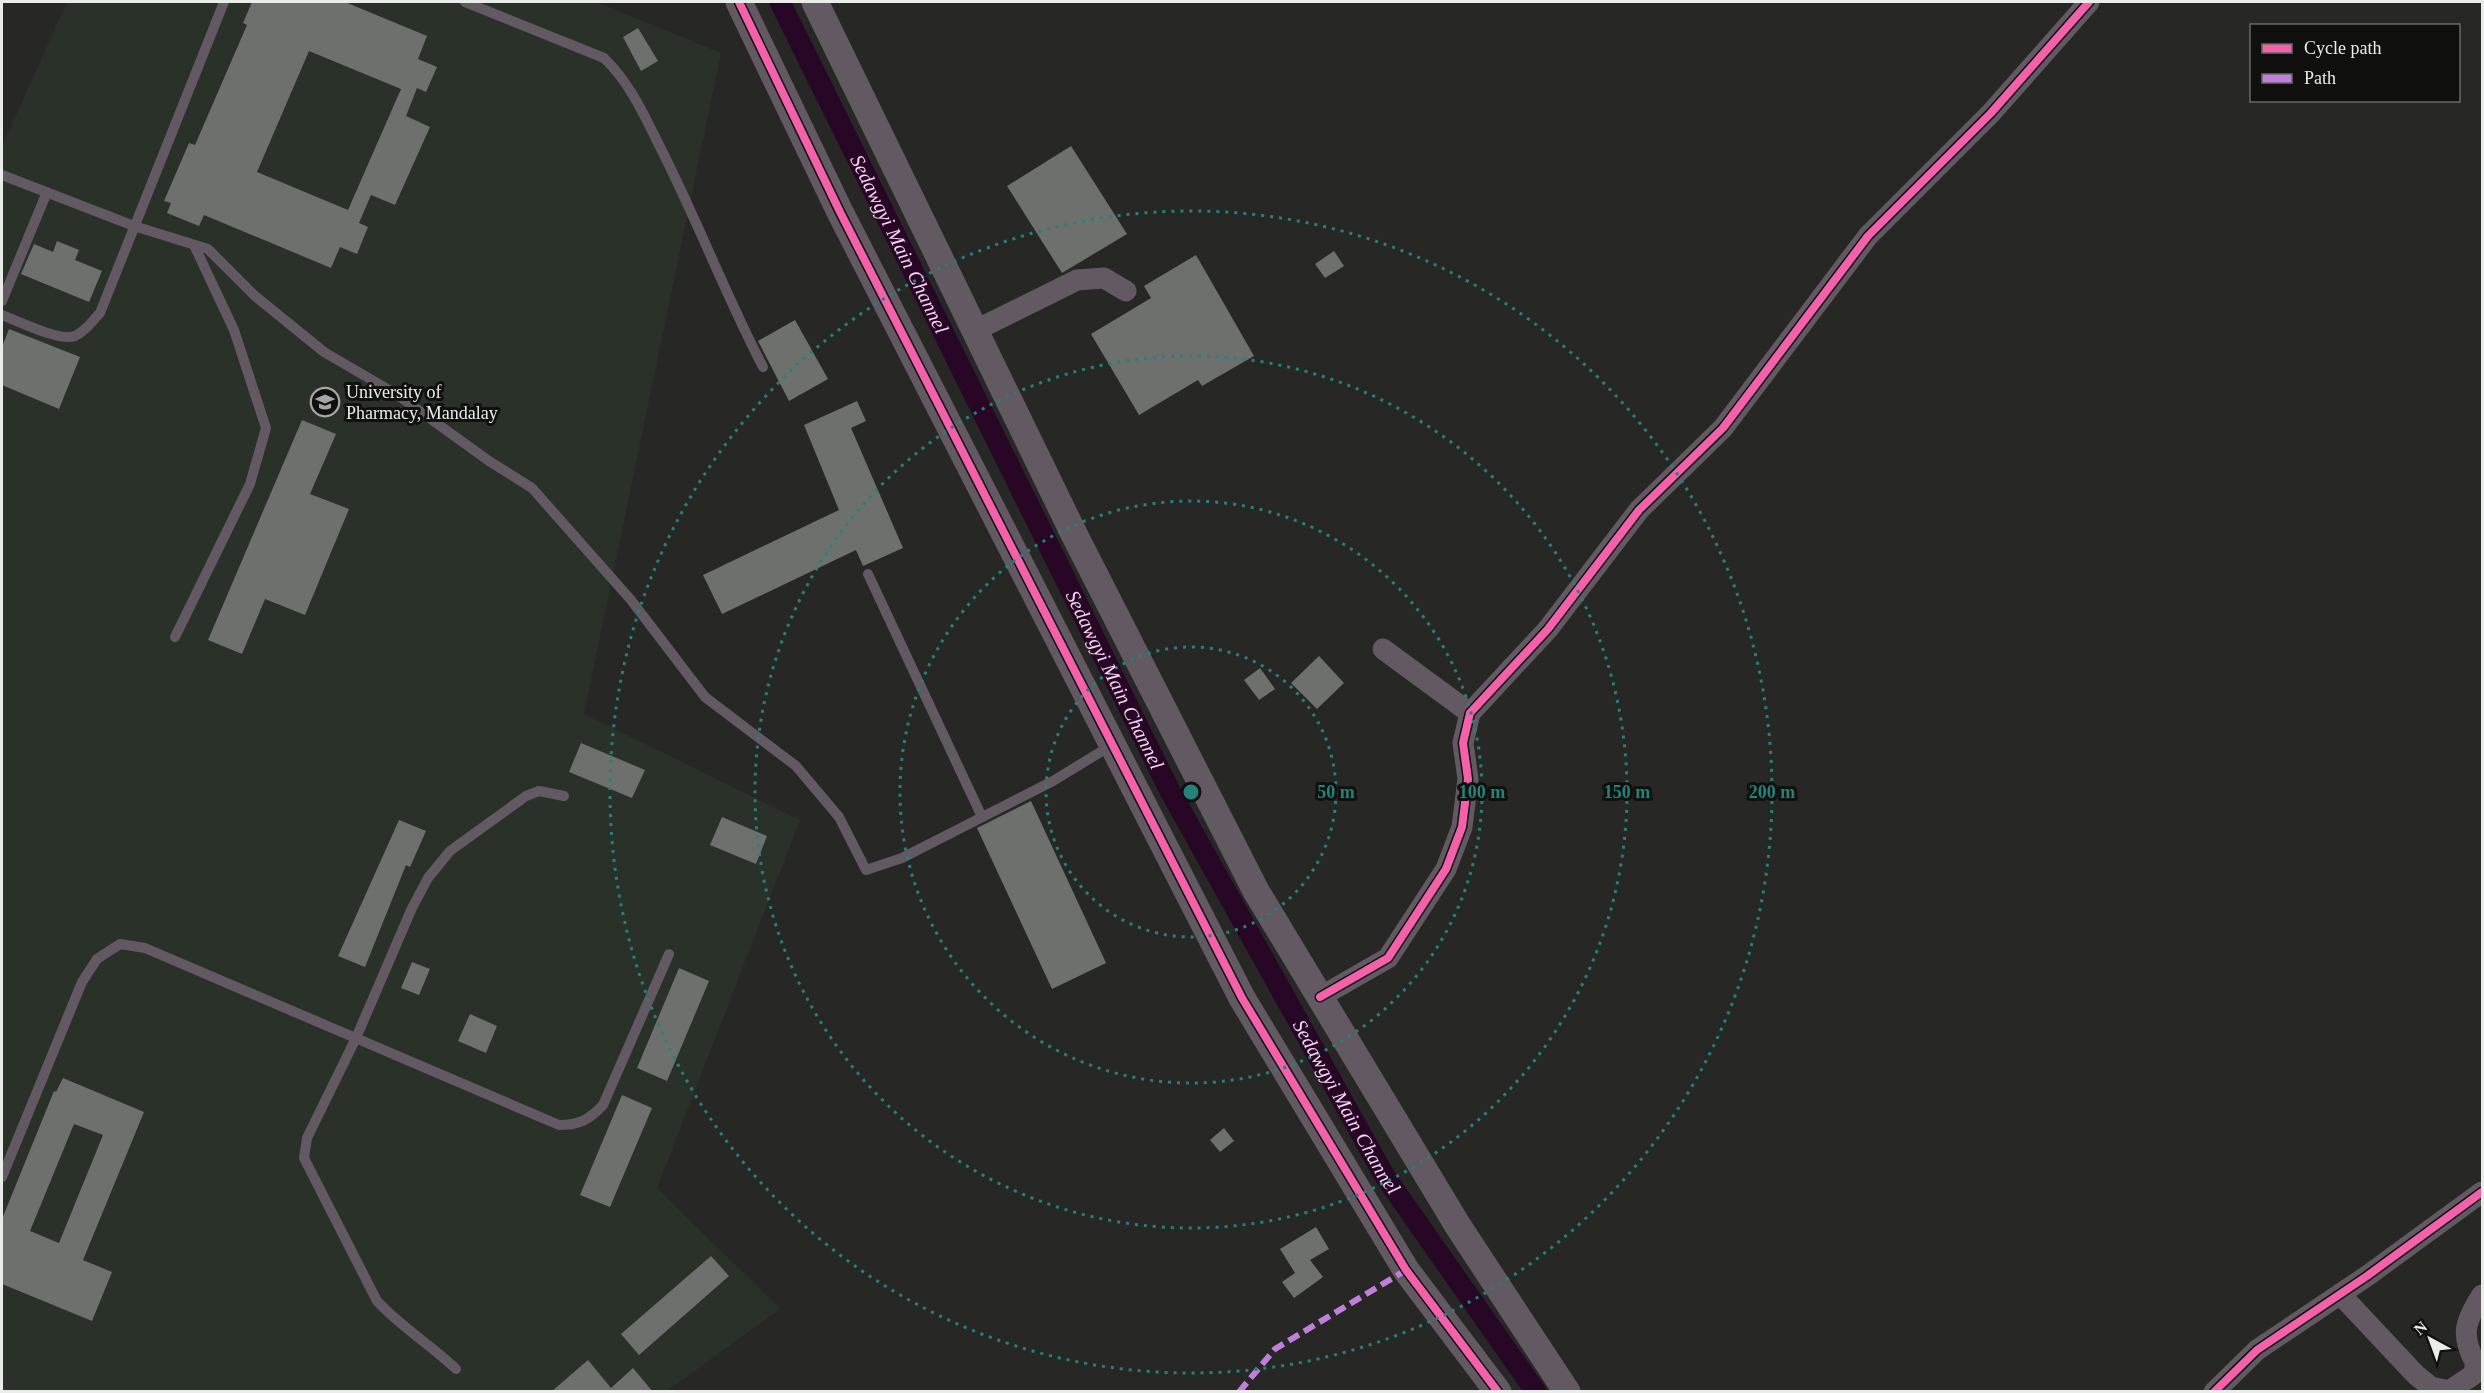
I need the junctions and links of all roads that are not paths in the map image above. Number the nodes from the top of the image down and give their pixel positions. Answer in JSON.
{"nodes":[{"id":1,"x":224,"y":2,"type":"edge"},
{"id":2,"x":465,"y":2,"type":"edge"},
{"id":3,"x":739,"y":2,"type":"edge"},
{"id":4,"x":815,"y":2,"type":"edge"},
{"id":5,"x":2089,"y":2,"type":"edge"},
{"id":6,"x":2,"y":175,"type":"edge"},
{"id":7,"x":47,"y":192,"type":"junction"},
{"id":8,"x":134,"y":226,"type":"junction"},
{"id":9,"x":194,"y":245,"type":"junction"},
{"id":10,"x":1126,"y":291,"type":"dead end"},
{"id":11,"x":2,"y":301,"type":"edge"},
{"id":12,"x":2,"y":315,"type":"edge"},
{"id":13,"x":976,"y":330,"type":"junction"},
{"id":14,"x":763,"y":367,"type":"dead end"},
{"id":15,"x":868,"y":574,"type":"dead end"},
{"id":16,"x":176,"y":637,"type":"dead end"},
{"id":17,"x":1383,"y":649,"type":"dead end"},
{"id":18,"x":1470,"y":713,"type":"junction"},
{"id":19,"x":1113,"y":744,"type":"junction"},
{"id":20,"x":564,"y":796,"type":"dead end"},
{"id":21,"x":982,"y":817,"type":"junction"},
{"id":22,"x":669,"y":954,"type":"dead end"},
{"id":23,"x":1320,"y":997,"type":"junction"},
{"id":24,"x":356,"y":1038,"type":"junction"},
{"id":25,"x":2,"y":1177,"type":"edge"},
{"id":26,"x":2482,"y":1192,"type":"edge"},
{"id":27,"x":2340,"y":1294,"type":"junction"},
{"id":28,"x":2482,"y":1295,"type":"edge"},
{"id":29,"x":456,"y":1369,"type":"dead end"},
{"id":30,"x":1498,"y":1392,"type":"edge"},
{"id":31,"x":1567,"y":1392,"type":"edge"},
{"id":32,"x":2214,"y":1392,"type":"edge"}],
"edges":[{"from":1,"to":8,"type":"lane"},
{"from":2,"to":14,"type":"lane"},
{"from":3,"to":19,"type":"street"},
{"from":4,"to":13,"type":"street"},
{"from":5,"to":18,"type":"street"},
{"from":6,"to":7,"type":"lane"},
{"from":7,"to":8,"type":"lane"},
{"from":7,"to":11,"type":"lane"},
{"from":8,"to":9,"type":"lane"},
{"from":8,"to":12,"type":"lane"},
{"from":9,"to":16,"type":"lane"},
{"from":9,"to":21,"type":"lane"},
{"from":10,"to":13,"type":"street"},
{"from":13,"to":23,"type":"street"},
{"from":15,"to":21,"type":"lane"},
{"from":17,"to":18,"type":"street"},
{"from":18,"to":23,"type":"street"},
{"from":19,"to":21,"type":"lane"},
{"from":19,"to":30,"type":"street"},
{"from":20,"to":24,"type":"lane"},
{"from":22,"to":24,"type":"lane"},
{"from":23,"to":31,"type":"street"},
{"from":24,"to":25,"type":"lane"},
{"from":24,"to":29,"type":"lane"},
{"from":26,"to":27,"type":"street"},
{"from":27,"to":28,"type":"street"},
{"from":27,"to":32,"type":"street"}]}
